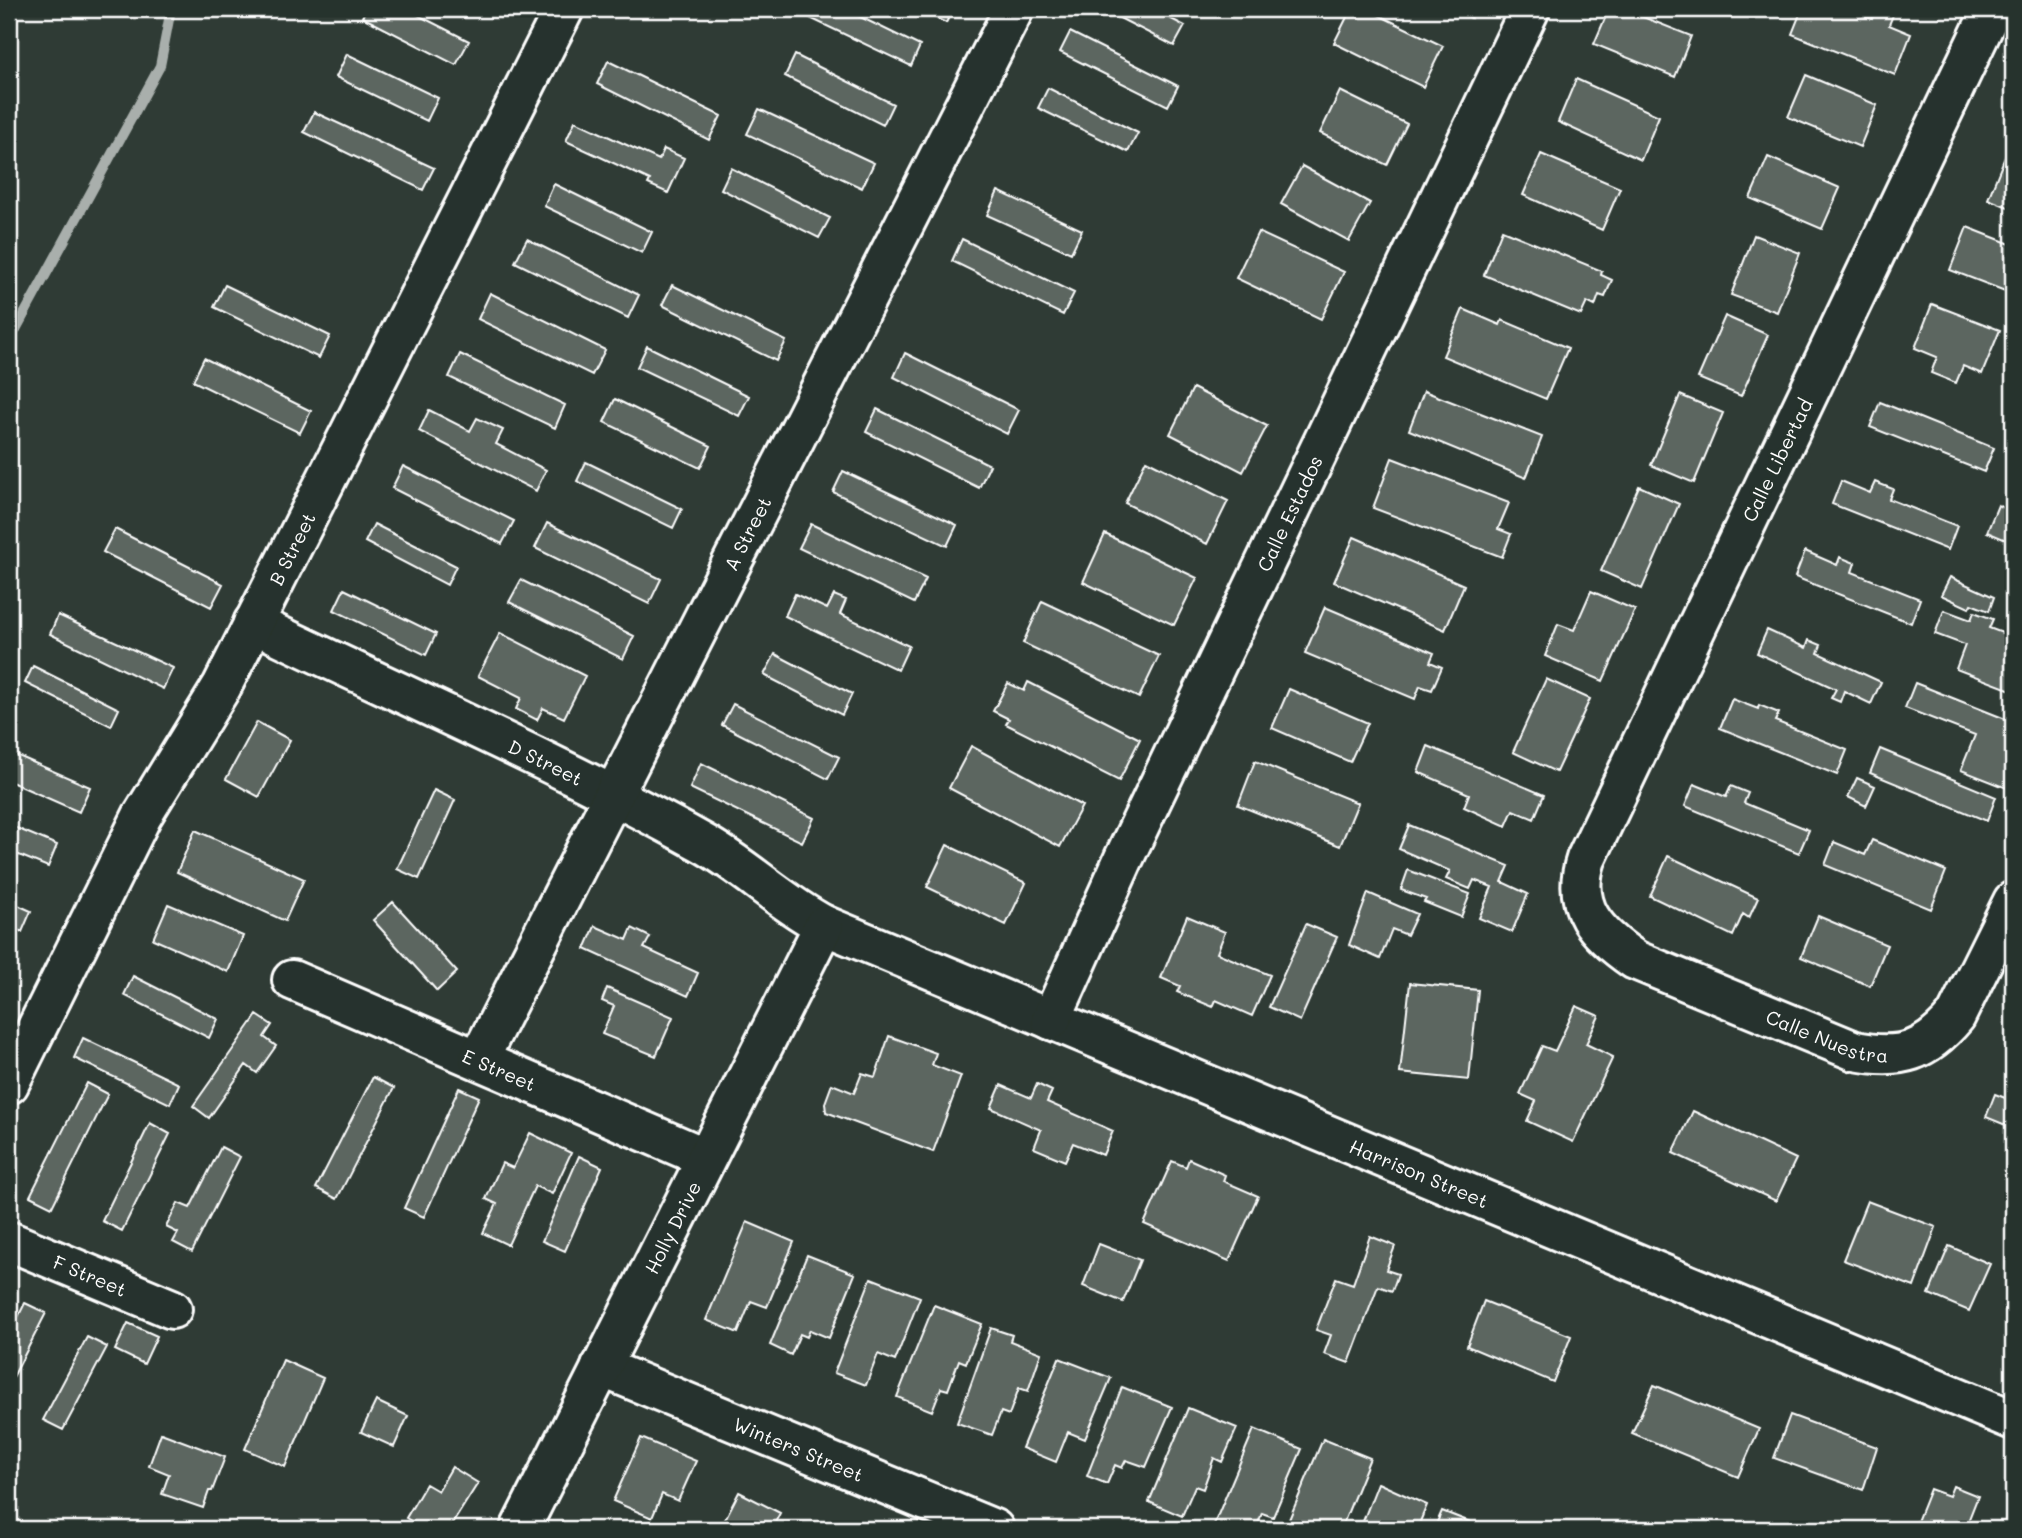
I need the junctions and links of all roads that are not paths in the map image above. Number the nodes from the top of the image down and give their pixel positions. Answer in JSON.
{"nodes":[{"id":1,"x":564,"y":9,"type":"edge"},
{"id":2,"x":1014,"y":9,"type":"edge"},
{"id":3,"x":1530,"y":9,"type":"edge"},
{"id":4,"x":1992,"y":9,"type":"edge"},
{"id":5,"x":253,"y":623,"type":"junction"},
{"id":6,"x":613,"y":796,"type":"junction"},
{"id":7,"x":2013,"y":901,"type":"edge"},
{"id":8,"x":1588,"y":915,"type":"joint"},
{"id":9,"x":824,"y":925,"type":"junction"},
{"id":10,"x":292,"y":980,"type":"dead end"},
{"id":11,"x":1051,"y":1020,"type":"junction"},
{"id":12,"x":479,"y":1059,"type":"junction"},
{"id":13,"x":9,"y":1084,"type":"edge"},
{"id":14,"x":706,"y":1158,"type":"junction"},
{"id":15,"x":9,"y":1241,"type":"edge"},
{"id":16,"x":172,"y":1309,"type":"dead end"},
{"id":17,"x":601,"y":1367,"type":"junction"},
{"id":18,"x":2013,"y":1420,"type":"edge"},
{"id":19,"x":520,"y":1529,"type":"edge"},
{"id":20,"x":994,"y":1529,"type":"edge"}],
"edges":[{"from":1,"to":5,"type":"street","name":"B Street"},
{"from":2,"to":6,"type":"street","name":"A Street"},
{"from":3,"to":11,"type":"street","name":"Calle Estados"},
{"from":4,"to":8,"type":"street","name":"Calle Libertad"},
{"from":5,"to":6,"type":"street","name":"D Street"},
{"from":5,"to":13,"type":"street","name":"B Street"},
{"from":6,"to":9,"type":"street","name":"D Street"},
{"from":6,"to":12,"type":"street","name":"A Street"},
{"from":7,"to":8,"type":"street","name":"Calle Nuestra"},
{"from":9,"to":11,"type":"street","name":"Harrison Street"},
{"from":9,"to":14,"type":"street","name":"Holly Drive"},
{"from":10,"to":12,"type":"street","name":"E Street"},
{"from":11,"to":18,"type":"street","name":"Harrison Street"},
{"from":12,"to":14,"type":"street","name":"E Street"},
{"from":14,"to":17,"type":"street","name":"Holly Drive"},
{"from":15,"to":16,"type":"street","name":"F Street"},
{"from":17,"to":19,"type":"street","name":"Holly Drive"},
{"from":17,"to":20,"type":"street","name":"Winters Street"}]}
